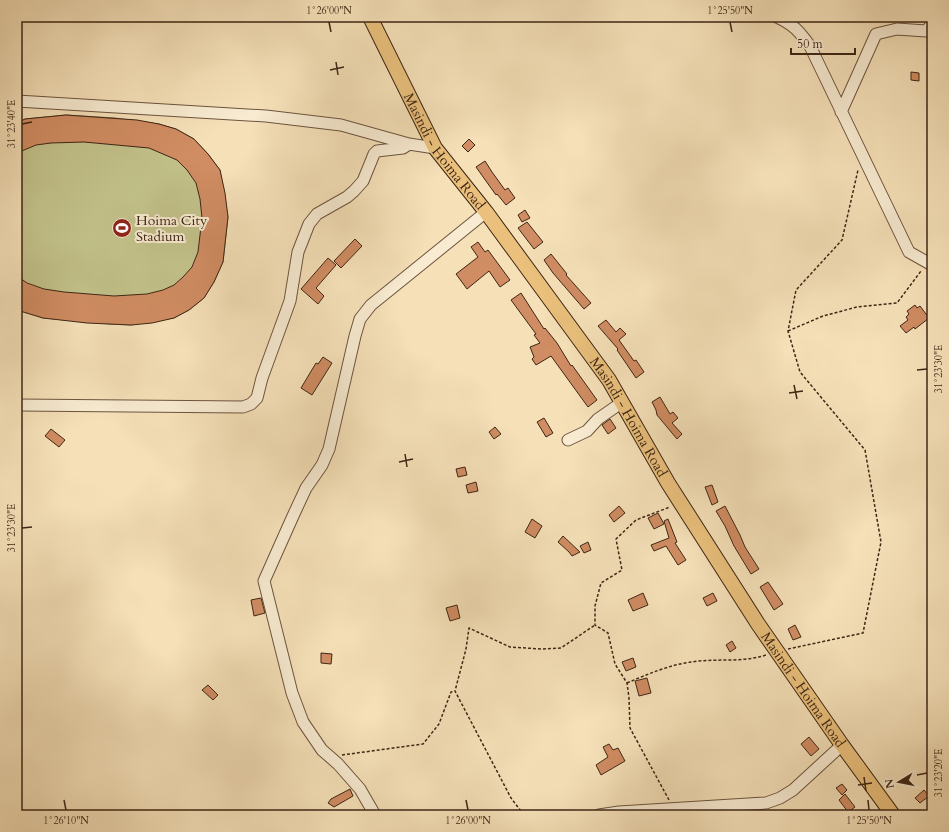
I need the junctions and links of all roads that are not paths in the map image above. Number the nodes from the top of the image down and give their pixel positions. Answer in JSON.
{"nodes":[{"id":1,"x":370,"y":17,"type":"edge"},
{"id":2,"x":777,"y":17,"type":"edge"},
{"id":3,"x":792,"y":21,"type":"edge"},
{"id":4,"x":932,"y":24,"type":"edge"},
{"id":5,"x":17,"y":101,"type":"edge"},
{"id":6,"x":841,"y":112,"type":"junction"},
{"id":7,"x":409,"y":144,"type":"junction"},
{"id":8,"x":435,"y":148,"type":"junction"},
{"id":9,"x":486,"y":212,"type":"junction"},
{"id":10,"x":930,"y":264,"type":"edge"},
{"id":11,"x":621,"y":403,"type":"junction"},
{"id":12,"x":17,"y":405,"type":"edge"},
{"id":13,"x":568,"y":440,"type":"dead end"},
{"id":14,"x":842,"y":745,"type":"junction"},
{"id":15,"x":656,"y":813,"type":"edge"},
{"id":16,"x":375,"y":815,"type":"edge"},
{"id":17,"x":599,"y":815,"type":"edge"},
{"id":18,"x":893,"y":815,"type":"edge"}],
"edges":[{"from":1,"to":8,"type":"main road","name":"Masindi - Hoima Road"},
{"from":2,"to":3,"type":"street"},
{"from":3,"to":6,"type":"street"},
{"from":4,"to":6,"type":"street"},
{"from":5,"to":7,"type":"street"},
{"from":6,"to":10,"type":"street"},
{"from":7,"to":8,"type":"street"},
{"from":7,"to":12,"type":"street"},
{"from":8,"to":9,"type":"main road","name":"Masindi - Hoima Road"},
{"from":9,"to":11,"type":"main road","name":"Masindi - Hoima Road"},
{"from":9,"to":16,"type":"street"},
{"from":11,"to":13,"type":"street"},
{"from":11,"to":14,"type":"main road","name":"Masindi - Hoima Road"},
{"from":14,"to":15,"type":"street"},
{"from":14,"to":18,"type":"main road","name":"Masindi - Hoima Road"},
{"from":15,"to":17,"type":"street"}]}
